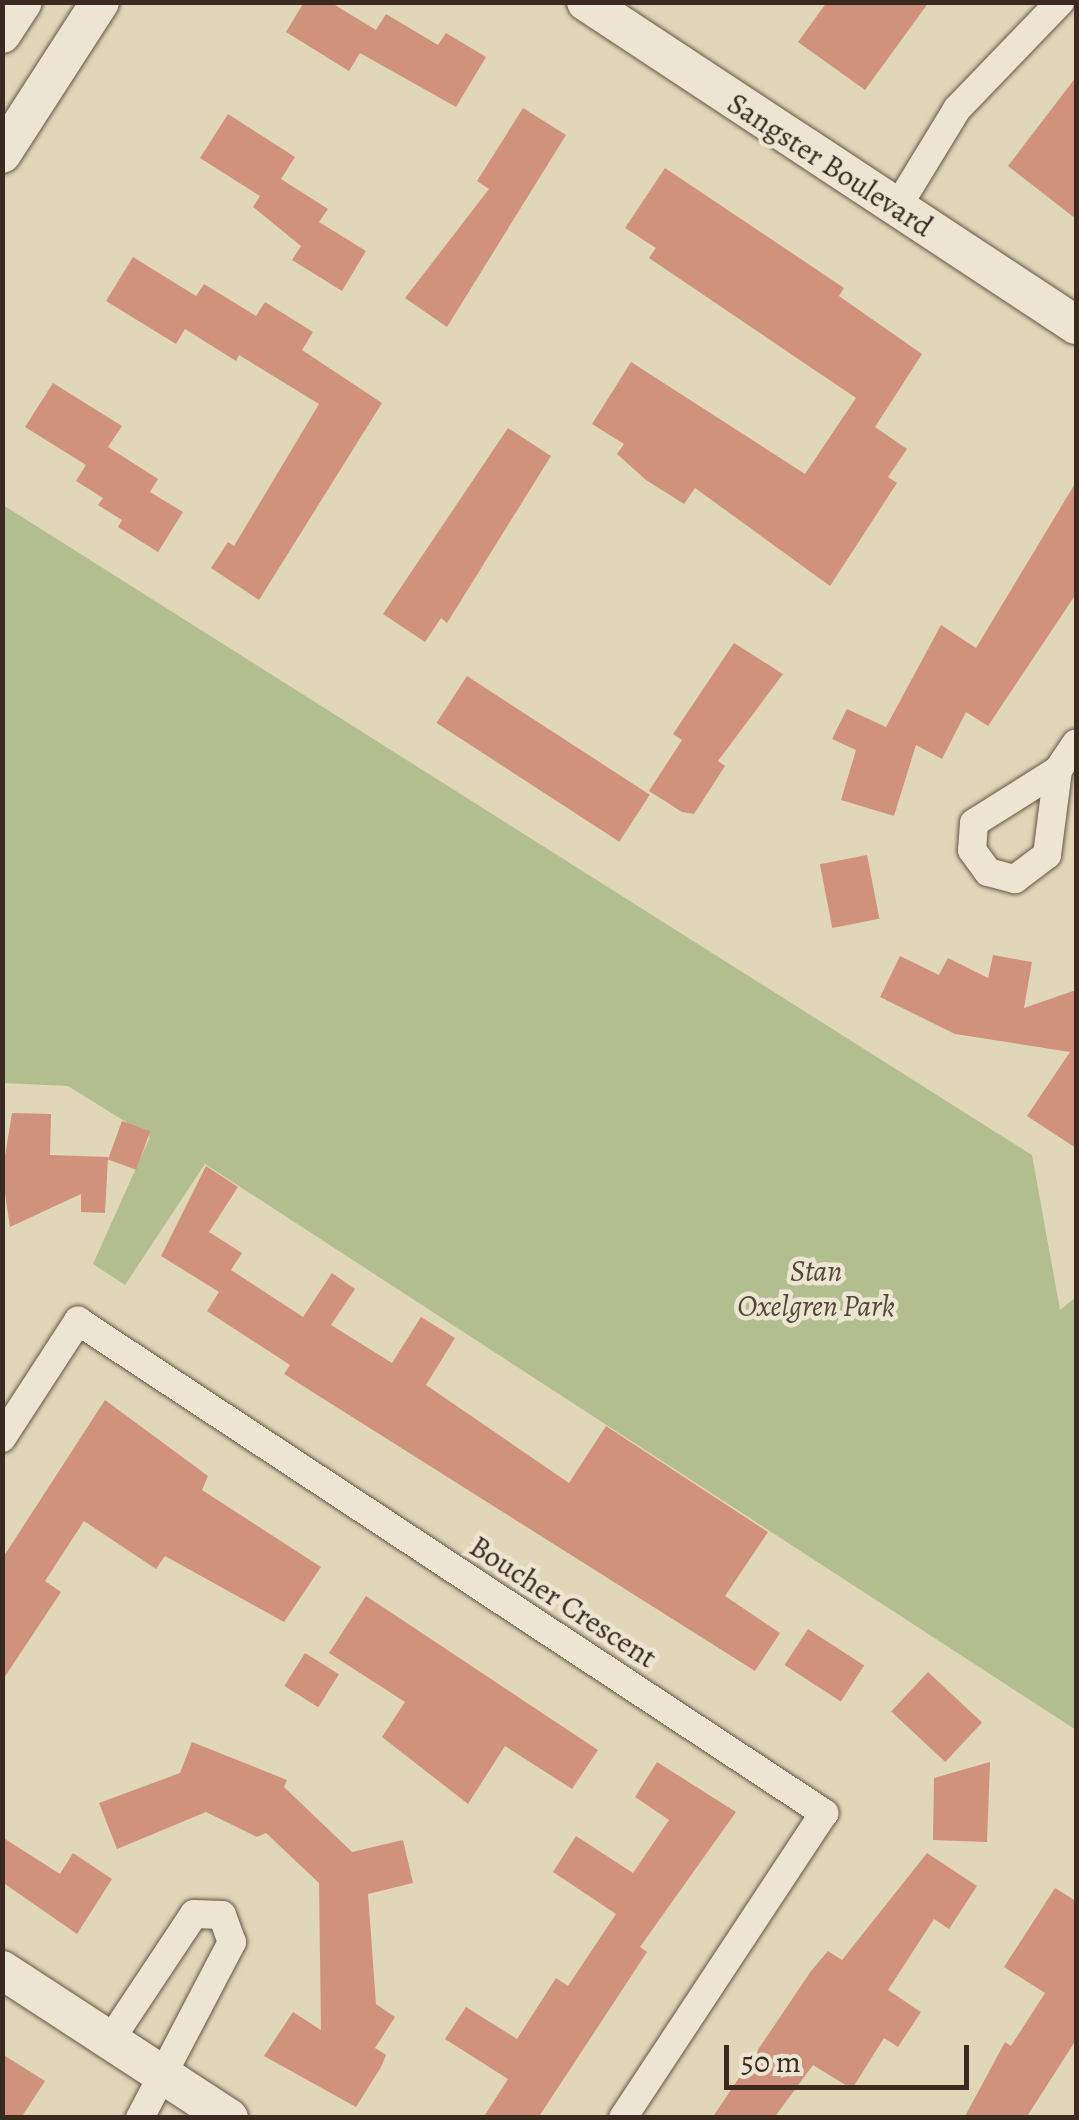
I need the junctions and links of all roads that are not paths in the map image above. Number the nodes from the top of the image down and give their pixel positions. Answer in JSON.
{"nodes":[{"id":1,"x":22,"y":2,"type":"edge"},
{"id":2,"x":100,"y":2,"type":"edge"},
{"id":3,"x":586,"y":2,"type":"edge"},
{"id":4,"x":1060,"y":2,"type":"edge"},
{"id":5,"x":2,"y":34,"type":"edge"},
{"id":6,"x":2,"y":154,"type":"edge"},
{"id":7,"x":896,"y":210,"type":"junction"},
{"id":8,"x":1076,"y":326,"type":"edge"},
{"id":9,"x":1076,"y":743,"type":"edge"},
{"id":10,"x":1058,"y":770,"type":"dead end"},
{"id":11,"x":2,"y":1438,"type":"edge"},
{"id":12,"x":2,"y":1970,"type":"edge"},
{"id":13,"x":111,"y":2039,"type":"junction"},
{"id":14,"x":166,"y":2078,"type":"junction"},
{"id":15,"x":140,"y":2118,"type":"edge"},
{"id":16,"x":229,"y":2118,"type":"edge"},
{"id":17,"x":624,"y":2118,"type":"edge"}],
"edges":[{"from":1,"to":5,"type":"street"},
{"from":2,"to":6,"type":"street"},
{"from":3,"to":7,"type":"street","name":"Sangster Boulevard"},
{"from":4,"to":7,"type":"street"},
{"from":7,"to":8,"type":"street","name":"Sangster Boulevard"},
{"from":9,"to":10,"type":"street"},
{"from":11,"to":17,"type":"street","name":"Boucher Crescent"},
{"from":12,"to":13,"type":"street"},
{"from":13,"to":14,"type":"street"},
{"from":13,"to":14,"type":"street"},
{"from":14,"to":15,"type":"street"},
{"from":14,"to":16,"type":"street"}]}
